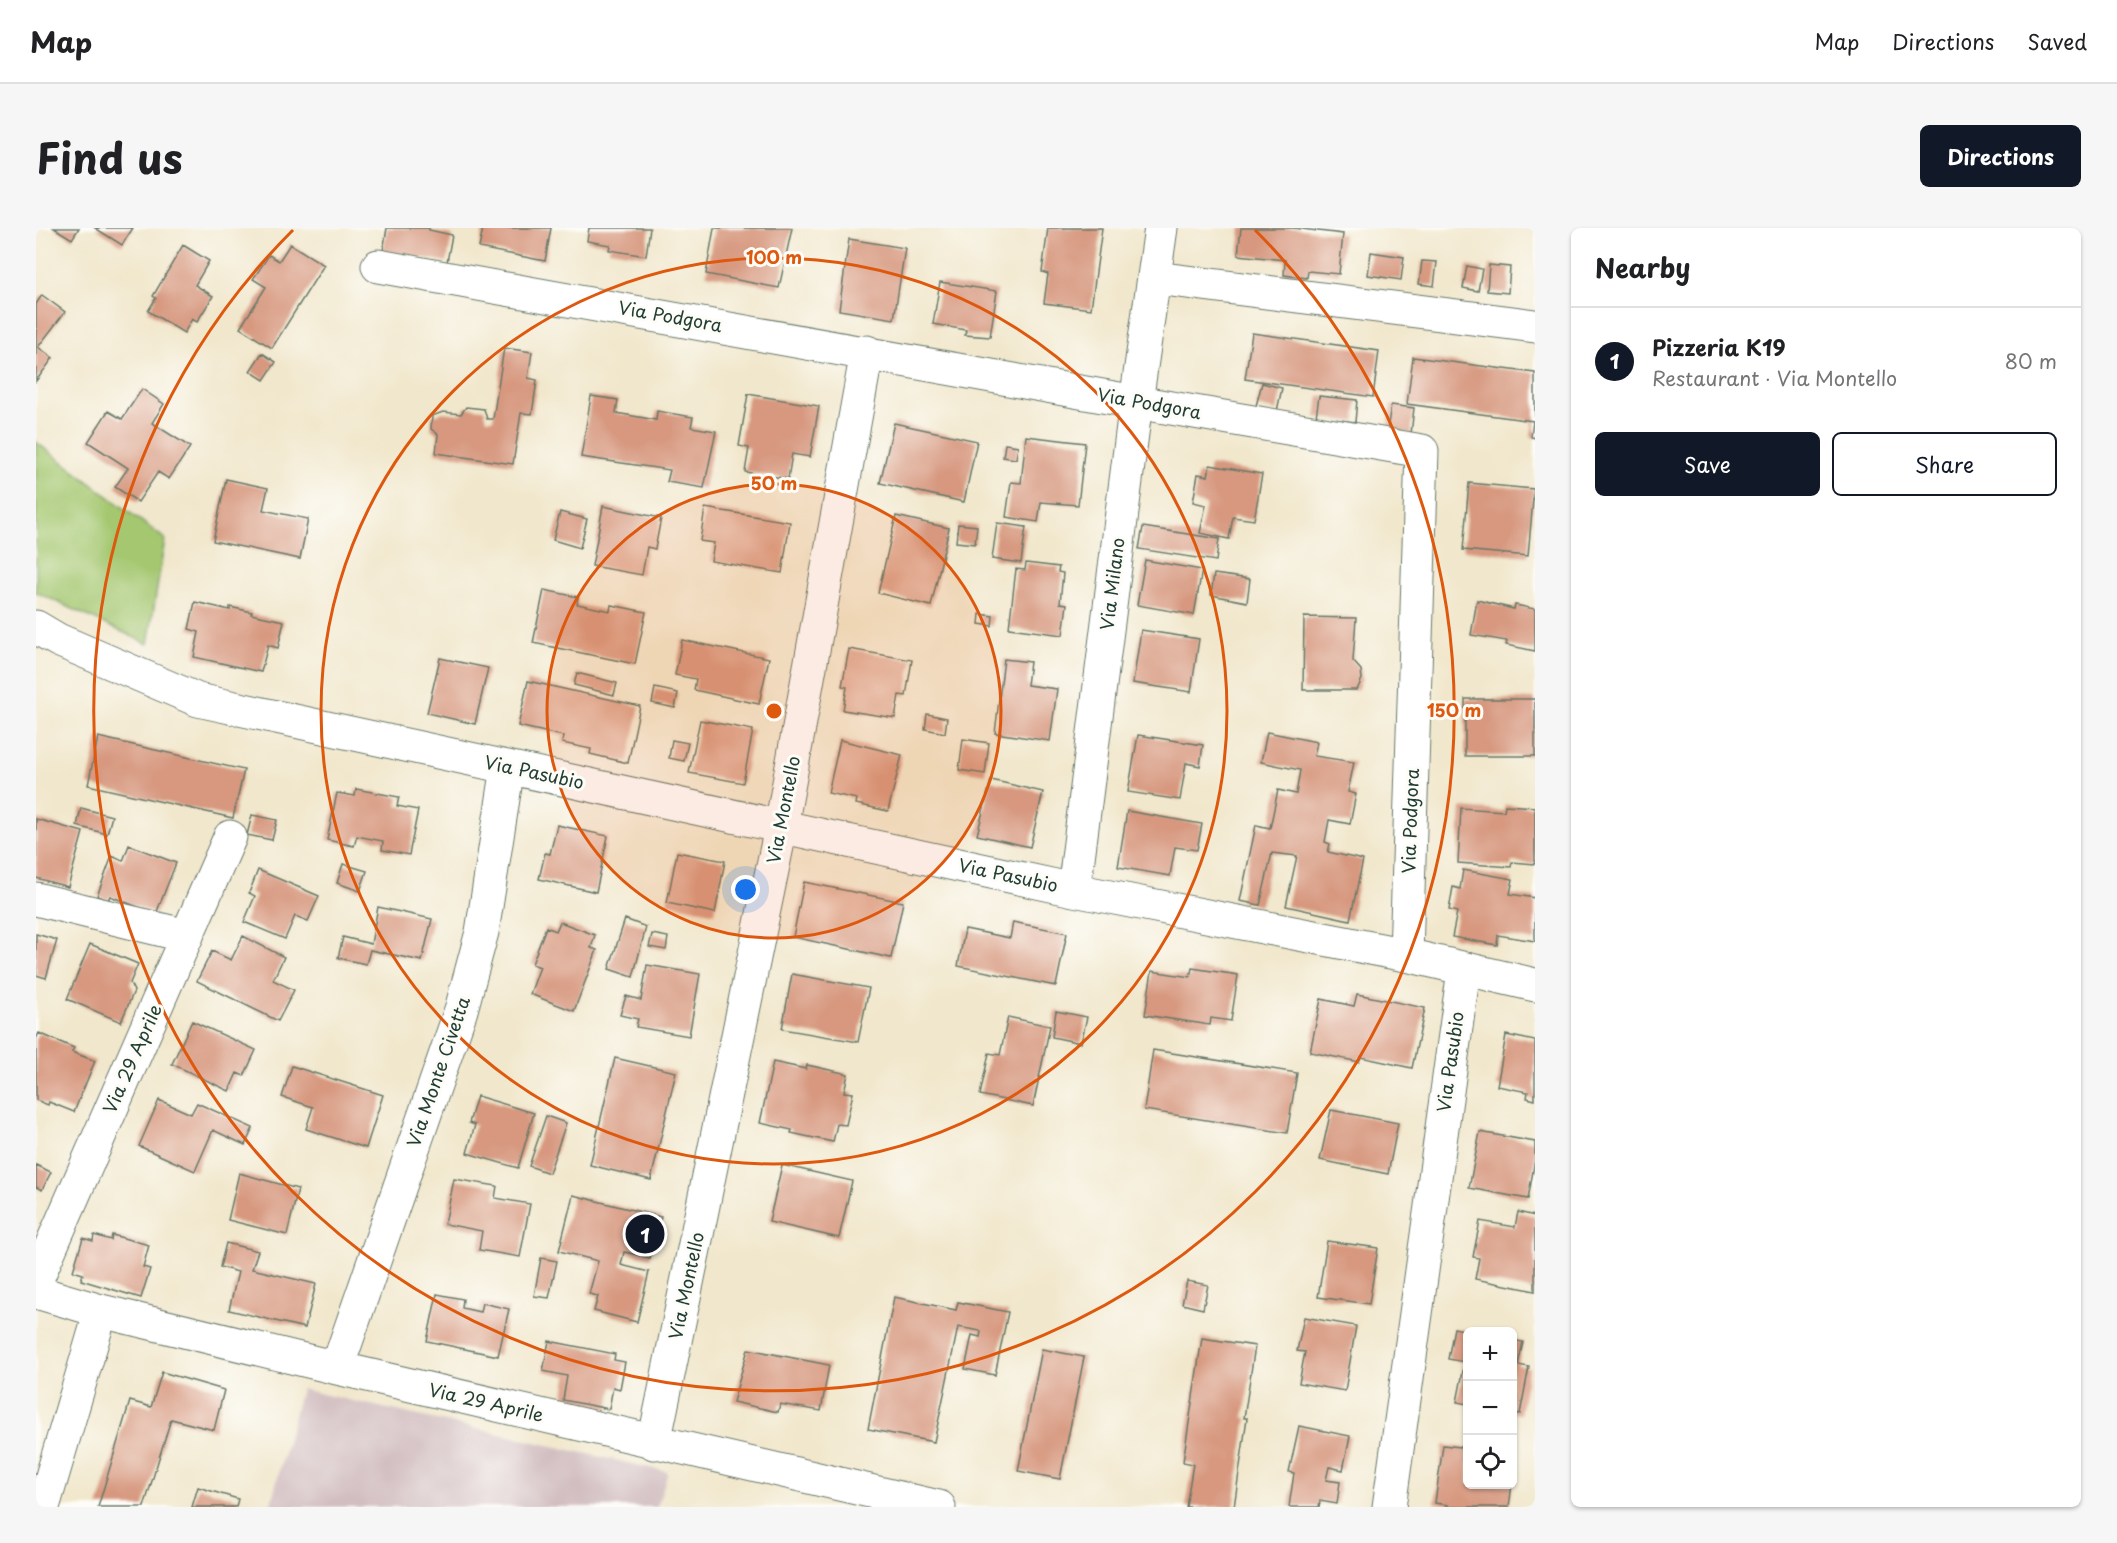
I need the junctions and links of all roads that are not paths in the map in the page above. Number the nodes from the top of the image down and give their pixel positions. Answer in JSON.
{"nodes":[{"id":1,"x":1161,"y":228,"type":"edge"},
{"id":2,"x":378,"y":266,"type":"dead end"},
{"id":3,"x":1155,"y":278,"type":"junction"},
{"id":4,"x":1535,"y":326,"type":"edge"},
{"id":5,"x":867,"y":352,"type":"junction"},
{"id":6,"x":1136,"y":402,"type":"junction"},
{"id":7,"x":36,"y":627,"type":"edge"},
{"id":8,"x":508,"y":767,"type":"junction"},
{"id":9,"x":781,"y":827,"type":"junction"},
{"id":10,"x":230,"y":837,"type":"dead end"},
{"id":11,"x":1074,"y":890,"type":"junction"},
{"id":12,"x":36,"y":899,"type":"edge"},
{"id":13,"x":187,"y":936,"type":"junction"},
{"id":14,"x":1406,"y":956,"type":"junction"},
{"id":15,"x":1464,"y":970,"type":"junction"},
{"id":16,"x":1535,"y":986,"type":"edge"},
{"id":17,"x":36,"y":1281,"type":"edge"},
{"id":18,"x":36,"y":1292,"type":"edge"},
{"id":19,"x":101,"y":1311,"type":"junction"},
{"id":20,"x":337,"y":1368,"type":"junction"},
{"id":21,"x":654,"y":1443,"type":"junction"},
{"id":22,"x":43,"y":1507,"type":"edge"},
{"id":23,"x":939,"y":1507,"type":"edge"},
{"id":24,"x":1389,"y":1507,"type":"edge"}],
"edges":[{"from":1,"to":3,"type":"street","name":"Via Milano"},
{"from":2,"to":5,"type":"street","name":"Via Podgora"},
{"from":3,"to":4,"type":"street"},
{"from":3,"to":6,"type":"street","name":"Via Milano"},
{"from":5,"to":6,"type":"street","name":"Via Podgora"},
{"from":5,"to":9,"type":"street","name":"Via Montello"},
{"from":6,"to":11,"type":"street","name":"Via Milano"},
{"from":6,"to":14,"type":"street","name":"Via Podgora"},
{"from":7,"to":8,"type":"street","name":"Via Pasubio"},
{"from":8,"to":9,"type":"street","name":"Via Pasubio"},
{"from":8,"to":20,"type":"street","name":"Via Monte Civetta"},
{"from":9,"to":11,"type":"street","name":"Via Pasubio"},
{"from":9,"to":21,"type":"street","name":"Via Montello"},
{"from":10,"to":13,"type":"street","name":"Via 29 Aprile"},
{"from":11,"to":14,"type":"street","name":"Via Pasubio"},
{"from":12,"to":13,"type":"street"},
{"from":13,"to":17,"type":"street","name":"Via 29 Aprile"},
{"from":14,"to":15,"type":"street","name":"Via Pasubio"},
{"from":15,"to":16,"type":"street"},
{"from":15,"to":24,"type":"street","name":"Via Pasubio"},
{"from":18,"to":19,"type":"street","name":"Via 29 Aprile"},
{"from":19,"to":20,"type":"street","name":"Via 29 Aprile"},
{"from":19,"to":22,"type":"street"},
{"from":20,"to":21,"type":"street","name":"Via 29 Aprile"},
{"from":21,"to":23,"type":"street","name":"Via 29 Aprile"}]}
